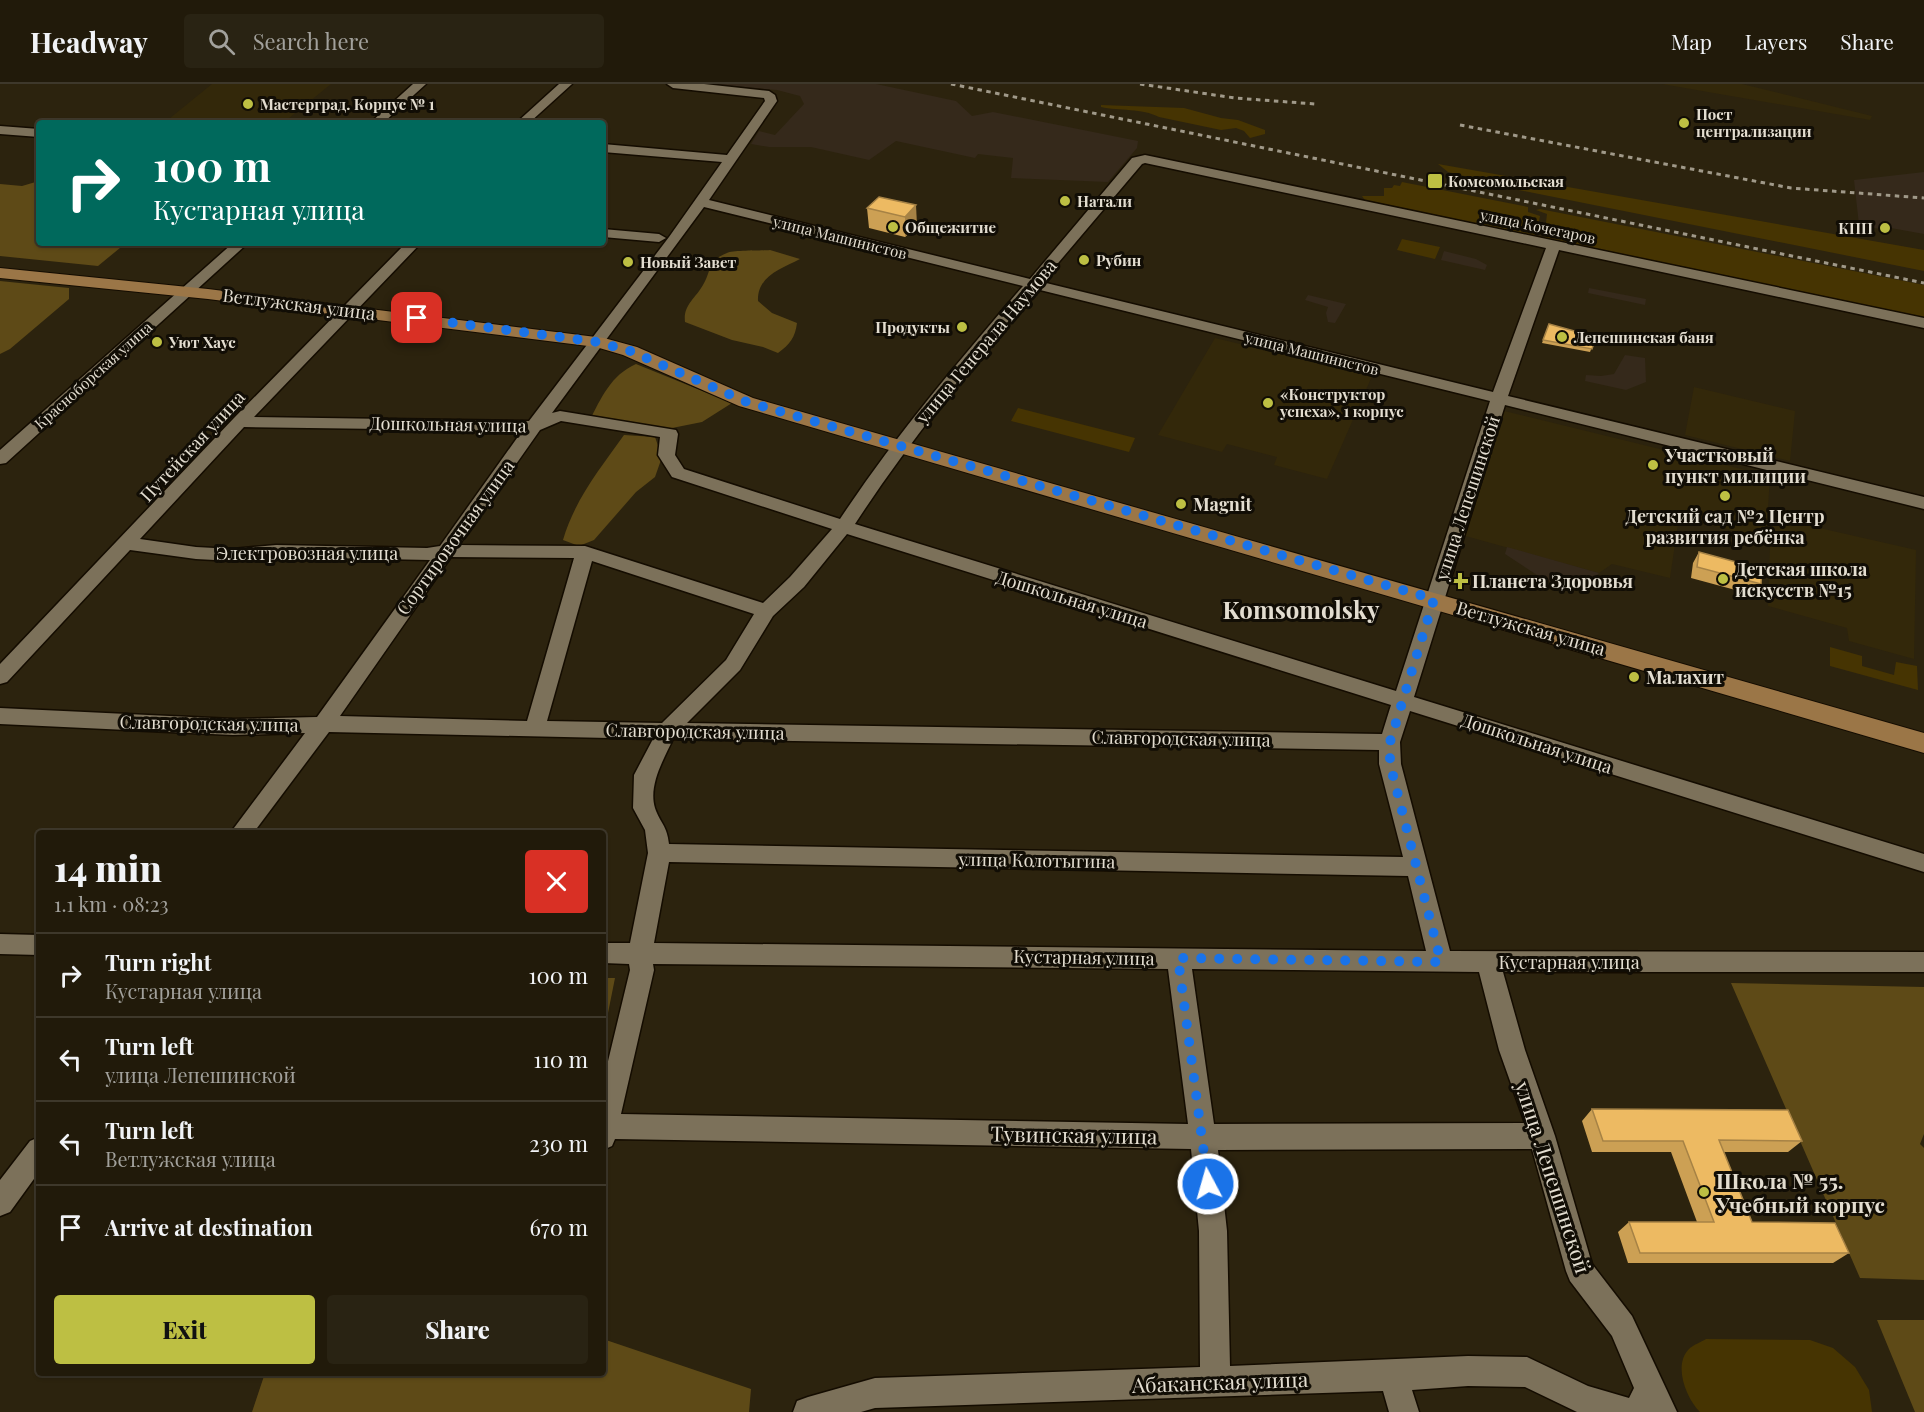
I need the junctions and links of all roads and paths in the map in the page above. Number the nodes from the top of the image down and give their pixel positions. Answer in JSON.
{"nodes":[{"id":1,"x":420,"y":84,"type":"edge"},
{"id":2,"x":566,"y":84,"type":"edge"},
{"id":3,"x":673,"y":84,"type":"edge"},
{"id":4,"x":379,"y":120,"type":"edge"},
{"id":5,"x":525,"y":120,"type":"edge"},
{"id":6,"x":0,"y":130,"type":"edge"},
{"id":7,"x":36,"y":133,"type":"edge"},
{"id":8,"x":606,"y":148,"type":"edge"},
{"id":9,"x":730,"y":159,"type":"junction"},
{"id":10,"x":1145,"y":159,"type":"joint"},
{"id":11,"x":700,"y":202,"type":"junction"},
{"id":12,"x":682,"y":207,"type":"dead end"},
{"id":13,"x":606,"y":233,"type":"edge"},
{"id":14,"x":667,"y":239,"type":"junction"},
{"id":15,"x":239,"y":246,"type":"edge"},
{"id":16,"x":411,"y":246,"type":"edge"},
{"id":17,"x":1554,"y":246,"type":"junction"},
{"id":18,"x":0,"y":273,"type":"edge"},
{"id":19,"x":1032,"y":284,"type":"junction"},
{"id":20,"x":187,"y":291,"type":"junction"},
{"id":21,"x":348,"y":310,"type":"junction"},
{"id":22,"x":1924,"y":323,"type":"edge"},
{"id":23,"x":597,"y":342,"type":"junction"},
{"id":24,"x":1499,"y":399,"type":"junction"},
{"id":25,"x":240,"y":422,"type":"junction"},
{"id":26,"x":534,"y":426,"type":"junction"},
{"id":27,"x":899,"y":447,"type":"junction"},
{"id":28,"x":0,"y":459,"type":"edge"},
{"id":29,"x":1924,"y":503,"type":"edge"},
{"id":30,"x":844,"y":526,"type":"junction"},
{"id":31,"x":127,"y":543,"type":"junction"},
{"id":32,"x":446,"y":550,"type":"junction"},
{"id":33,"x":585,"y":552,"type":"junction"},
{"id":34,"x":1434,"y":599,"type":"junction"},
{"id":35,"x":766,"y":611,"type":"junction"},
{"id":36,"x":0,"y":677,"type":"edge"},
{"id":37,"x":1402,"y":700,"type":"junction"},
{"id":38,"x":0,"y":716,"type":"edge"},
{"id":39,"x":323,"y":725,"type":"junction"},
{"id":40,"x":535,"y":729,"type":"junction"},
{"id":41,"x":667,"y":731,"type":"junction"},
{"id":42,"x":1390,"y":742,"type":"junction"},
{"id":43,"x":1924,"y":743,"type":"edge"},
{"id":44,"x":244,"y":830,"type":"edge"},
{"id":45,"x":659,"y":853,"type":"junction"},
{"id":46,"x":1924,"y":863,"type":"edge"},
{"id":47,"x":1416,"y":867,"type":"junction"},
{"id":48,"x":0,"y":944,"type":"edge"},
{"id":49,"x":36,"y":945,"type":"edge"},
{"id":50,"x":606,"y":953,"type":"edge"},
{"id":51,"x":640,"y":953,"type":"junction"},
{"id":52,"x":1178,"y":958,"type":"junction"},
{"id":53,"x":1441,"y":962,"type":"junction"},
{"id":54,"x":1488,"y":962,"type":"junction"},
{"id":55,"x":1924,"y":962,"type":"edge"},
{"id":56,"x":606,"y":1123,"type":"edge"},
{"id":57,"x":606,"y":1131,"type":"edge"},
{"id":58,"x":1542,"y":1136,"type":"junction"},
{"id":59,"x":1203,"y":1137,"type":"junction"},
{"id":60,"x":36,"y":1154,"type":"edge"},
{"id":61,"x":0,"y":1202,"type":"edge"},
{"id":62,"x":1393,"y":1376,"type":"junction"},
{"id":63,"x":1215,"y":1381,"type":"junction"},
{"id":64,"x":1650,"y":1404,"type":"edge"},
{"id":65,"x":808,"y":1412,"type":"edge"},
{"id":66,"x":1404,"y":1412,"type":"edge"},
{"id":67,"x":1627,"y":1412,"type":"edge"}],
"edges":[{"from":1,"to":4,"type":"street"},
{"from":2,"to":5,"type":"street"},
{"from":3,"to":9,"type":"street","name":"Сортировочная улица"},
{"from":6,"to":7,"type":"street"},
{"from":8,"to":9,"type":"street"},
{"from":9,"to":11,"type":"street","name":"Сортировочная улица"},
{"from":10,"to":17,"type":"street","name":"улица Кочегаров"},
{"from":10,"to":19,"type":"street","name":"улица Генерала Наумова"},
{"from":11,"to":14,"type":"street","name":"Сортировочная улица"},
{"from":11,"to":19,"type":"street","name":"улица Машинистов"},
{"from":12,"to":14,"type":"street"},
{"from":13,"to":14,"type":"street"},
{"from":14,"to":23,"type":"street","name":"Сортировочная улица"},
{"from":15,"to":20,"type":"street","name":"Красноборская улица"},
{"from":16,"to":21,"type":"street","name":"Путейская улица"},
{"from":17,"to":22,"type":"street","name":"улица Кочегаров"},
{"from":17,"to":24,"type":"street","name":"улица Лепешинской"},
{"from":18,"to":20,"type":"main road","name":"Ветлужская улица"},
{"from":19,"to":24,"type":"street","name":"улица Машинистов"},
{"from":19,"to":27,"type":"street","name":"улица Генерала Наумова"},
{"from":20,"to":21,"type":"main road","name":"Ветлужская улица"},
{"from":20,"to":28,"type":"street","name":"Красноборская улица"},
{"from":21,"to":23,"type":"main road","name":"Ветлужская улица"},
{"from":21,"to":25,"type":"street","name":"Путейская улица"},
{"from":23,"to":26,"type":"street","name":"Сортировочная улица"},
{"from":23,"to":27,"type":"main road","name":"Ветлужская улица"},
{"from":24,"to":29,"type":"street","name":"улица Машинистов"},
{"from":24,"to":34,"type":"street","name":"улица Лепешинской"},
{"from":25,"to":26,"type":"street","name":"Дошкольная улица"},
{"from":25,"to":31,"type":"street","name":"Путейская улица"},
{"from":26,"to":30,"type":"street","name":"Дошкольная улица"},
{"from":26,"to":32,"type":"street","name":"Сортировочная улица"},
{"from":27,"to":30,"type":"street","name":"улица Генерала Наумова"},
{"from":27,"to":34,"type":"main road","name":"Ветлужская улица"},
{"from":30,"to":35,"type":"street","name":"улица Генерала Наумова"},
{"from":30,"to":37,"type":"street","name":"Дошкольная улица"},
{"from":31,"to":32,"type":"street","name":"Электровозная улица"},
{"from":31,"to":36,"type":"street","name":"Путейская улица"},
{"from":32,"to":33,"type":"street","name":"Электровозная улица"},
{"from":32,"to":39,"type":"street","name":"Сортировочная улица"},
{"from":33,"to":35,"type":"street","name":"Электровозная улица"},
{"from":33,"to":40,"type":"street"},
{"from":34,"to":37,"type":"street","name":"улица Лепешинской"},
{"from":34,"to":43,"type":"main road","name":"Ветлужская улица"},
{"from":35,"to":41,"type":"street","name":"улица Генерала Наумова"},
{"from":37,"to":42,"type":"street","name":"улица Лепешинской"},
{"from":37,"to":46,"type":"street","name":"Дошкольная улица"},
{"from":38,"to":39,"type":"street","name":"Славгородская улица"},
{"from":39,"to":40,"type":"street","name":"Славгородская улица"},
{"from":39,"to":44,"type":"street","name":"Сортировочная улица"},
{"from":40,"to":41,"type":"street","name":"Славгородская улица"},
{"from":41,"to":42,"type":"street","name":"Славгородская улица"},
{"from":41,"to":45,"type":"street","name":"улица Генерала Наумова"},
{"from":42,"to":47,"type":"street","name":"улица Лепешинской"},
{"from":45,"to":47,"type":"street","name":"улица Колотыгина"},
{"from":45,"to":51,"type":"street","name":"улица Генерала Наумова"},
{"from":47,"to":53,"type":"street","name":"улица Лепешинской"},
{"from":48,"to":49,"type":"street"},
{"from":50,"to":51,"type":"street","name":"Кустарная улица"},
{"from":51,"to":52,"type":"street","name":"Кустарная улица"},
{"from":51,"to":56,"type":"street","name":"улица Генерала Наумова"},
{"from":52,"to":53,"type":"street","name":"Кустарная улица"},
{"from":52,"to":59,"type":"street"},
{"from":53,"to":54,"type":"street","name":"Кустарная улица"},
{"from":54,"to":55,"type":"street","name":"Кустарная улица"},
{"from":54,"to":58,"type":"street","name":"улица Лепешинской"},
{"from":57,"to":59,"type":"street","name":"Тувинская улица"},
{"from":58,"to":59,"type":"street","name":"Тувинская улица"},
{"from":58,"to":64,"type":"street","name":"улица Лепешинской"},
{"from":59,"to":63,"type":"street"},
{"from":60,"to":61,"type":"street"},
{"from":62,"to":63,"type":"street","name":"Абаканская улица"},
{"from":62,"to":66,"type":"street"},
{"from":62,"to":67,"type":"street","name":"Абаканская улица"},
{"from":63,"to":65,"type":"street","name":"Абаканская улица"}]}
